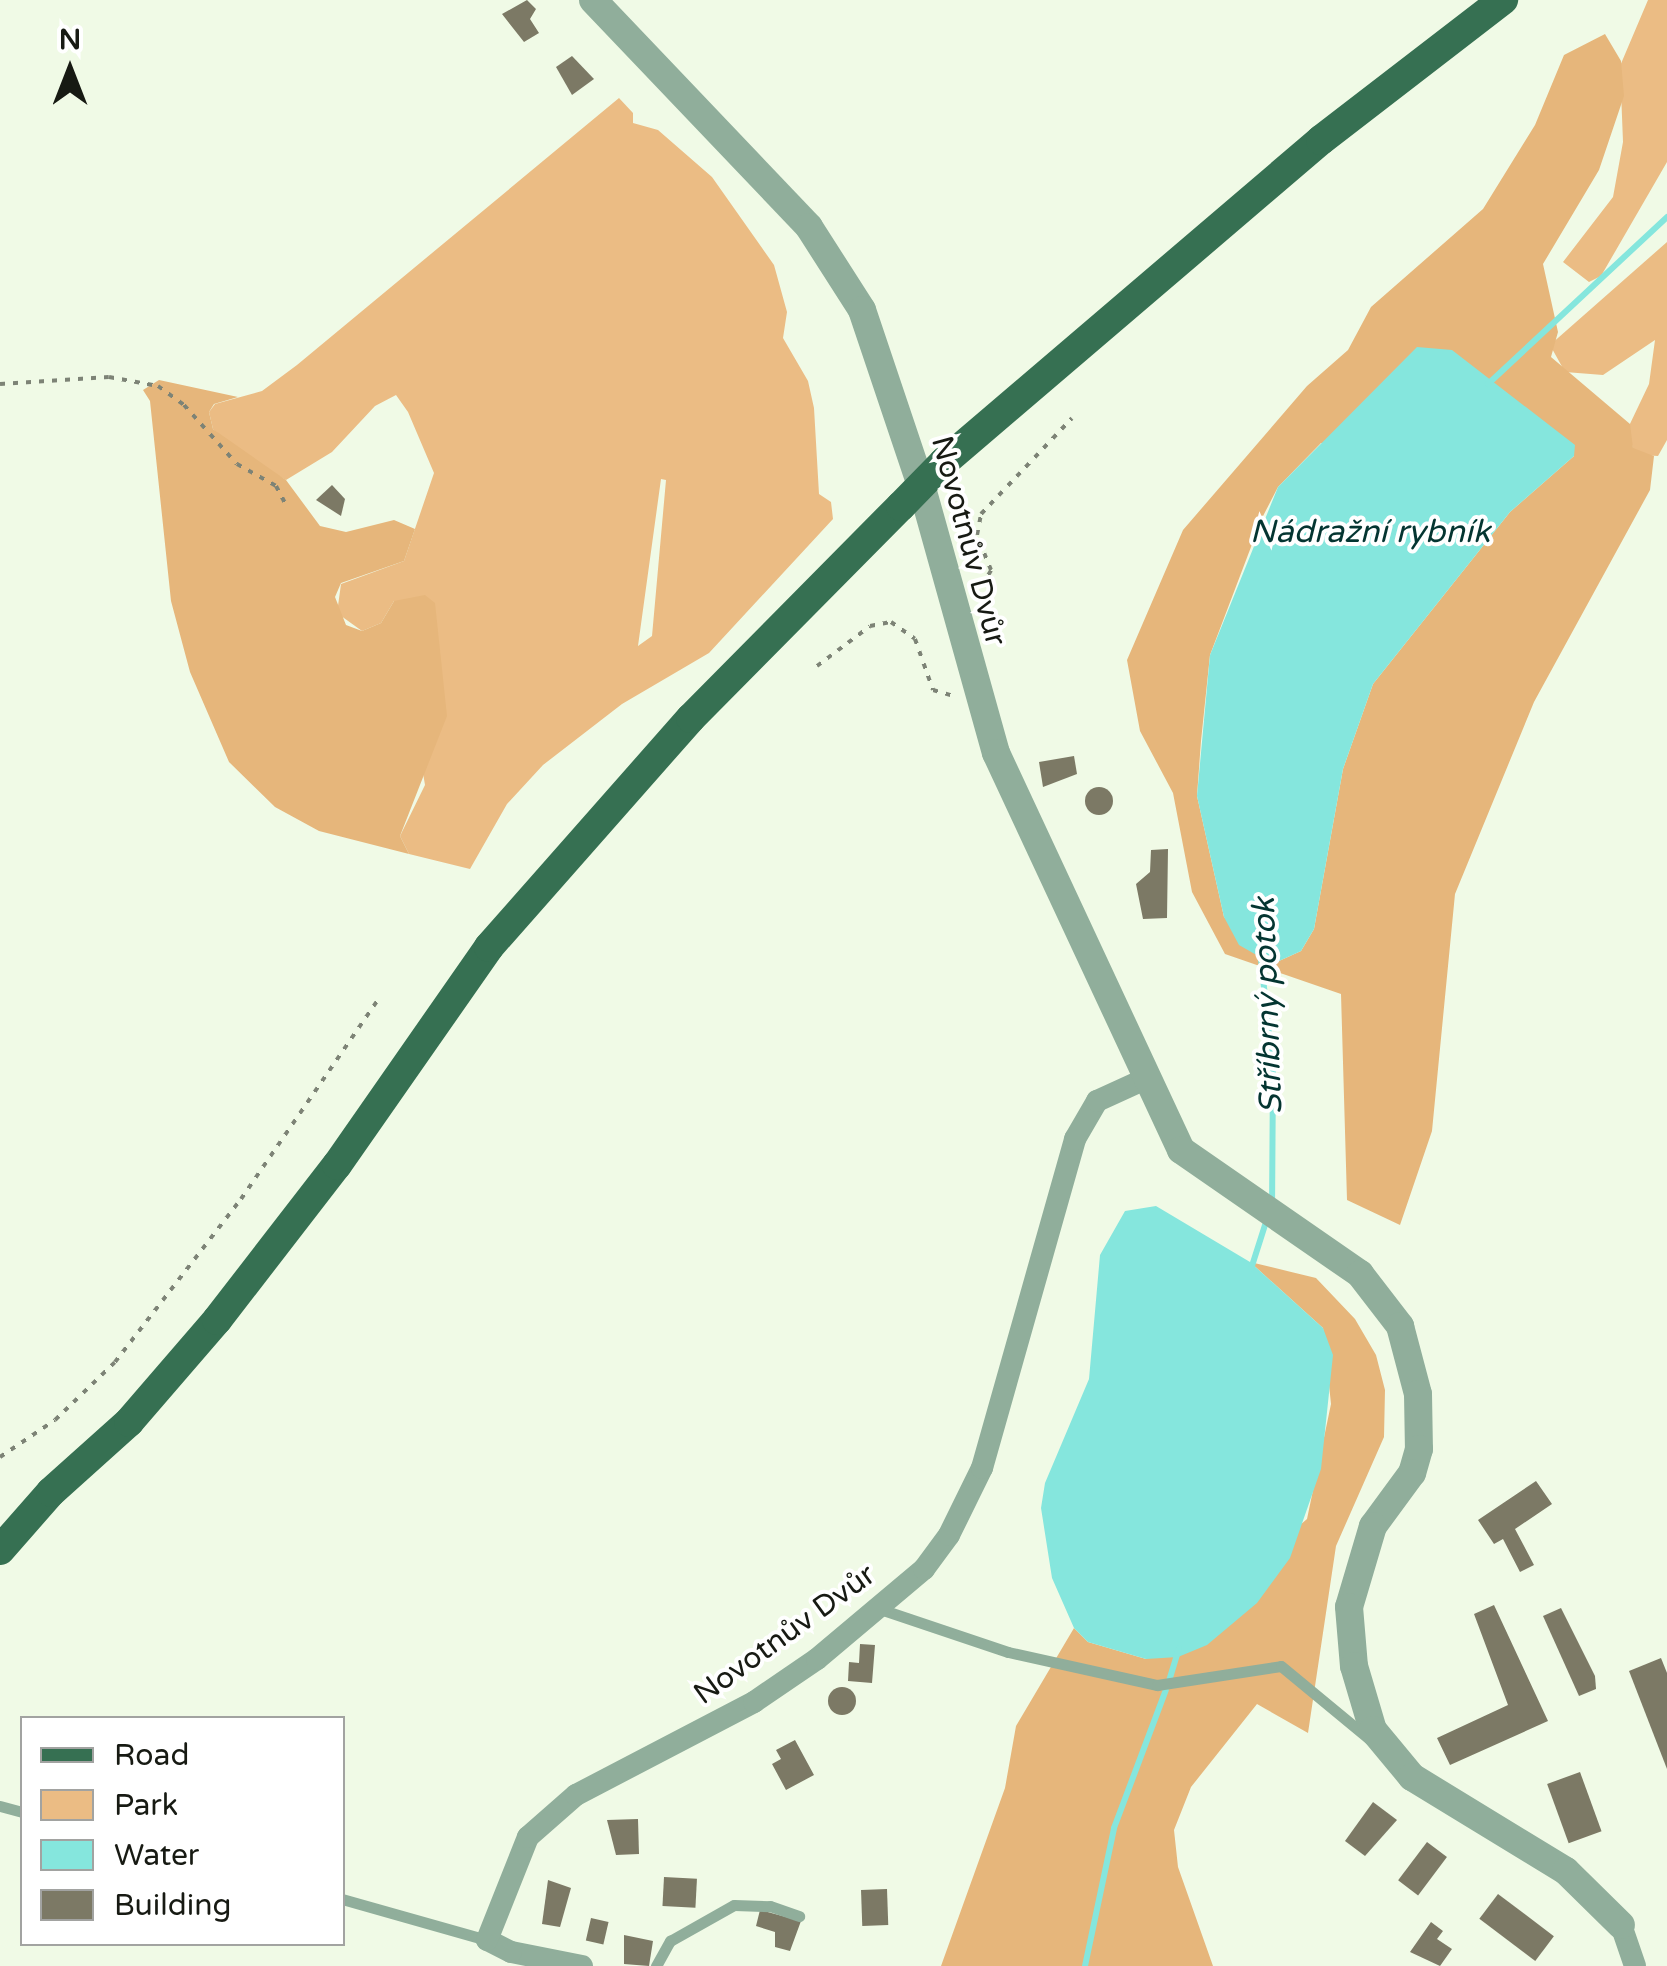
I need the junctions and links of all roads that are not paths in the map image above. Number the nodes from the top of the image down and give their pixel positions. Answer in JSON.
{"nodes":[{"id":1,"x":593,"y":0,"type":"edge"},
{"id":2,"x":1503,"y":0,"type":"edge"},
{"id":3,"x":1145,"y":1079,"type":"junction"},
{"id":4,"x":72,"y":1473,"type":"junction"},
{"id":5,"x":0,"y":1514,"type":"edge"},
{"id":6,"x":0,"y":1550,"type":"edge"},
{"id":7,"x":880,"y":1610,"type":"junction"},
{"id":8,"x":1385,"y":1749,"type":"junction"},
{"id":9,"x":345,"y":1901,"type":"edge"},
{"id":10,"x":799,"y":1916,"type":"dead end"},
{"id":11,"x":1621,"y":1924,"type":"joint"},
{"id":12,"x":487,"y":1940,"type":"junction"},
{"id":13,"x":512,"y":1959,"type":"edge"},
{"id":14,"x":582,"y":1966,"type":"edge"},
{"id":15,"x":656,"y":1966,"type":"edge"},
{"id":16,"x":1635,"y":1966,"type":"edge"}],
"edges":[{"from":1,"to":3,"type":"street","name":"Novotnův Dvůr"},
{"from":2,"to":4,"type":"main road","bridge":true},
{"from":3,"to":7,"type":"street","name":"Novotnův Dvůr"},
{"from":3,"to":8,"type":"street","name":"Novotnův Dvůr"},
{"from":4,"to":5,"type":"main road"},
{"from":4,"to":6,"type":"main road"},
{"from":7,"to":8,"type":"lane"},
{"from":7,"to":12,"type":"street","name":"Novotnův Dvůr"},
{"from":8,"to":11,"type":"street","name":"Novotnův Dvůr"},
{"from":9,"to":12,"type":"lane"},
{"from":10,"to":15,"type":"lane"},
{"from":11,"to":16,"type":"street"},
{"from":12,"to":13,"type":"street"},
{"from":13,"to":14,"type":"street"}]}
